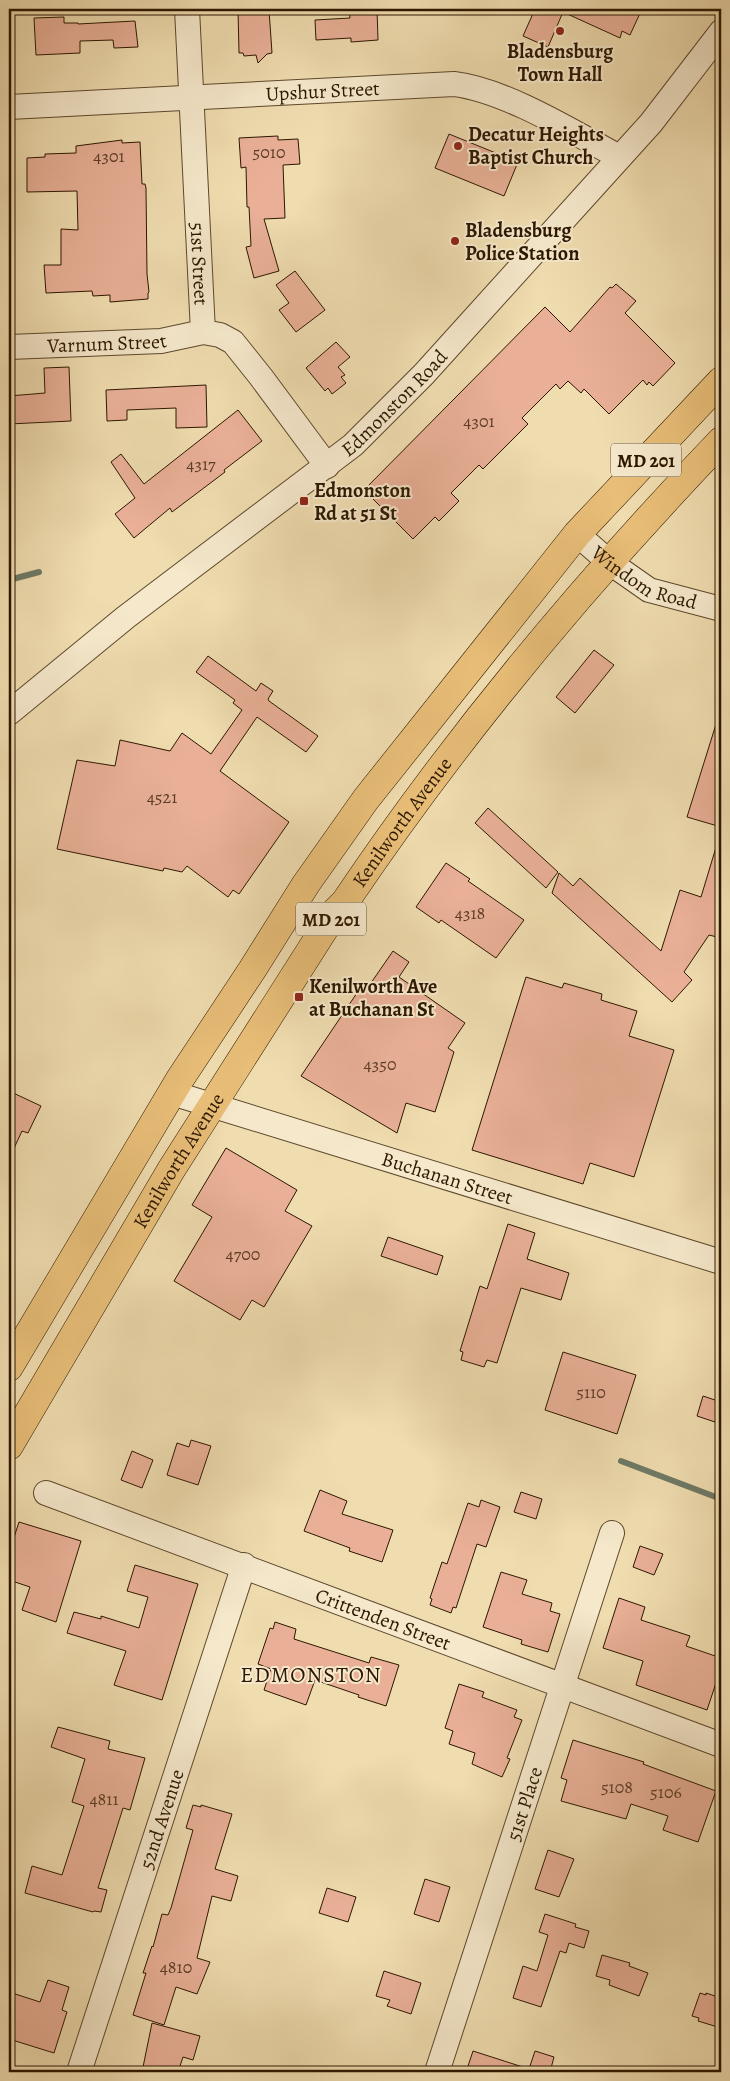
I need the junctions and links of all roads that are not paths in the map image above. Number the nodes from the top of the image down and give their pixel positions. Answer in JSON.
{"nodes":[{"id":1,"x":187,"y":9,"type":"edge"},
{"id":2,"x":721,"y":32,"type":"edge"},
{"id":3,"x":192,"y":98,"type":"junction"},
{"id":4,"x":9,"y":107,"type":"edge"},
{"id":5,"x":619,"y":157,"type":"junction"},
{"id":6,"x":203,"y":332,"type":"junction"},
{"id":7,"x":9,"y":347,"type":"edge"},
{"id":8,"x":721,"y":381,"type":"edge"},
{"id":9,"x":721,"y":440,"type":"edge"},
{"id":10,"x":327,"y":466,"type":"junction"},
{"id":11,"x":577,"y":534,"type":"junction"},
{"id":12,"x":609,"y":562,"type":"junction"},
{"id":13,"x":721,"y":610,"type":"edge"},
{"id":14,"x":9,"y":713,"type":"edge"},
{"id":15,"x":172,"y":1093,"type":"junction"},
{"id":16,"x":212,"y":1105,"type":"junction"},
{"id":17,"x":721,"y":1262,"type":"edge"},
{"id":18,"x":9,"y":1366,"type":"edge"},
{"id":19,"x":9,"y":1446,"type":"edge"},
{"id":20,"x":46,"y":1493,"type":"dead end"},
{"id":21,"x":612,"y":1533,"type":"dead end"},
{"id":22,"x":244,"y":1565,"type":"junction"},
{"id":23,"x":562,"y":1686,"type":"junction"},
{"id":24,"x":721,"y":1745,"type":"edge"},
{"id":25,"x":79,"y":2072,"type":"edge"},
{"id":26,"x":437,"y":2072,"type":"edge"}],
"edges":[{"from":1,"to":3,"type":"street","name":"51st Street"},
{"from":2,"to":5,"type":"street","name":"Edmonston Road"},
{"from":3,"to":4,"type":"street","name":"Upshur Street"},
{"from":3,"to":5,"type":"street","name":"Upshur Street"},
{"from":3,"to":6,"type":"street","name":"51st Street"},
{"from":5,"to":10,"type":"street","name":"Edmonston Road"},
{"from":6,"to":7,"type":"street","name":"Varnum Street"},
{"from":6,"to":10,"type":"street","name":"51st Street"},
{"from":8,"to":11,"type":"main road","name":"Kenilworth Avenue","number":"MD 201"},
{"from":9,"to":12,"type":"main road","name":"Kenilworth Avenue","number":"MD 201"},
{"from":10,"to":14,"type":"street","name":"Edmonston Road"},
{"from":11,"to":12,"type":"street","name":"Windom Road"},
{"from":11,"to":15,"type":"main road","name":"Kenilworth Avenue","number":"MD 201"},
{"from":12,"to":13,"type":"street","name":"Windom Road"},
{"from":12,"to":16,"type":"main road","name":"Kenilworth Avenue","number":"MD 201"},
{"from":15,"to":16,"type":"street","name":"Buchanan Street"},
{"from":15,"to":18,"type":"main road","name":"Kenilworth Avenue","number":"MD 201"},
{"from":16,"to":17,"type":"street","name":"Buchanan Street"},
{"from":16,"to":19,"type":"main road","name":"Kenilworth Avenue","number":"MD 201"},
{"from":20,"to":22,"type":"street","name":"Crittenden Street"},
{"from":21,"to":23,"type":"street","name":"51st Place"},
{"from":22,"to":23,"type":"street","name":"Crittenden Street"},
{"from":22,"to":25,"type":"street","name":"52nd Avenue"},
{"from":23,"to":24,"type":"street","name":"Crittenden Street"},
{"from":23,"to":26,"type":"street","name":"51st Place"}]}
